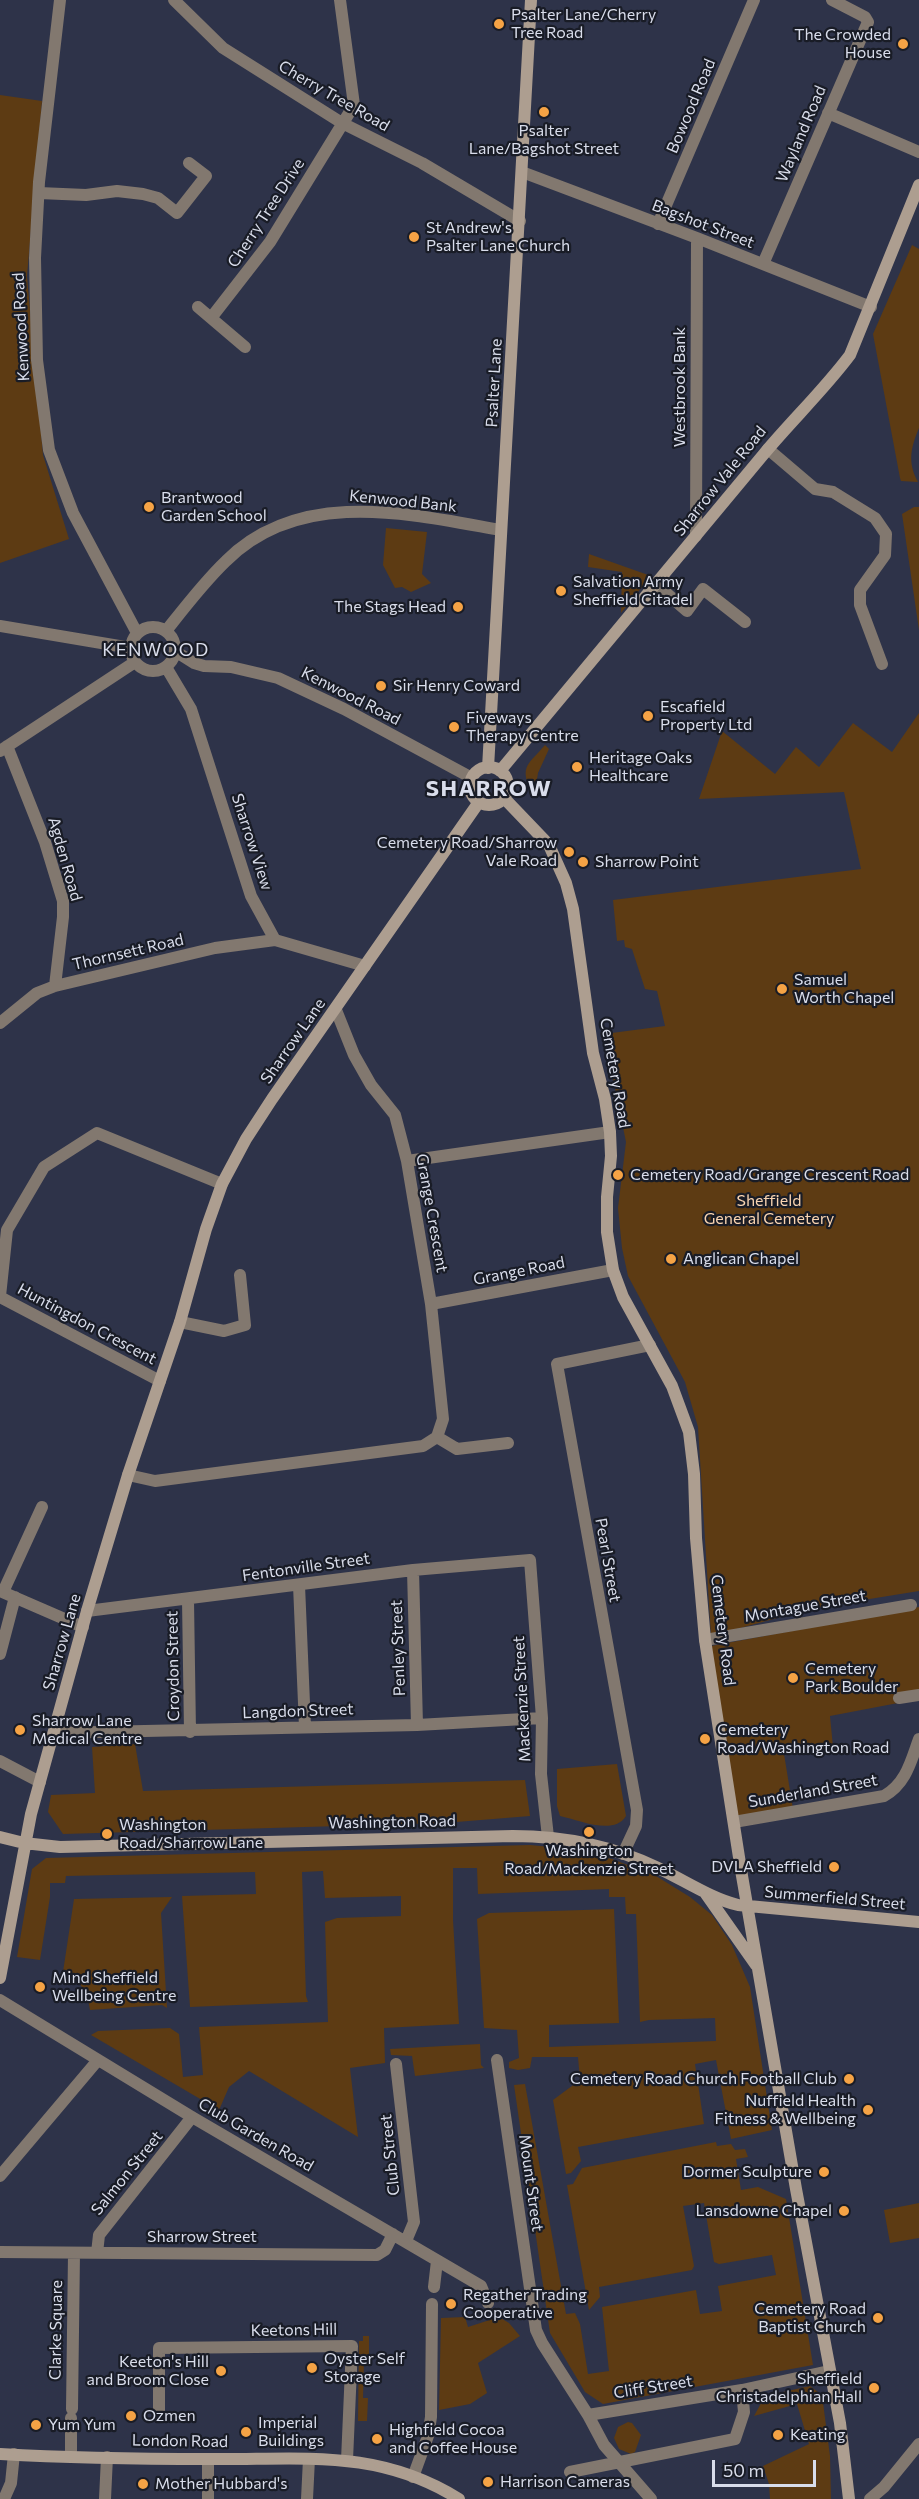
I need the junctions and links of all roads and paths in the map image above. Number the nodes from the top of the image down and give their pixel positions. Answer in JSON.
{"nodes":[{"id":1,"x":60,"y":0,"type":"edge"},
{"id":2,"x":174,"y":0,"type":"edge"},
{"id":3,"x":340,"y":0,"type":"edge"},
{"id":4,"x":531,"y":0,"type":"edge"},
{"id":5,"x":753,"y":0,"type":"edge"},
{"id":6,"x":832,"y":0,"type":"edge"},
{"id":7,"x":828,"y":113,"type":"junction"},
{"id":8,"x":342,"y":123,"type":"junction"},
{"id":9,"x":919,"y":152,"type":"edge"},
{"id":10,"x":189,"y":163,"type":"dead end"},
{"id":11,"x":522,"y":172,"type":"junction"},
{"id":12,"x":919,"y":185,"type":"edge"},
{"id":13,"x":39,"y":193,"type":"junction"},
{"id":14,"x":520,"y":221,"type":"junction"},
{"id":15,"x":658,"y":224,"type":"junction"},
{"id":16,"x":698,"y":238,"type":"junction"},
{"id":17,"x":763,"y":264,"type":"junction"},
{"id":18,"x":198,"y":306,"type":"dead end"},
{"id":19,"x":871,"y":307,"type":"junction"},
{"id":20,"x":211,"y":318,"type":"junction"},
{"id":21,"x":245,"y":347,"type":"dead end"},
{"id":22,"x":768,"y":449,"type":"junction"},
{"id":23,"x":501,"y":530,"type":"junction"},
{"id":24,"x":696,"y":536,"type":"junction"},
{"id":25,"x":657,"y":585,"type":"junction"},
{"id":26,"x":745,"y":622,"type":"dead end"},
{"id":27,"x":0,"y":626,"type":"edge"},
{"id":28,"x":166,"y":631,"type":"junction"},
{"id":29,"x":138,"y":633,"type":"junction"},
{"id":30,"x":131,"y":648,"type":"junction"},
{"id":31,"x":175,"y":651,"type":"junction"},
{"id":32,"x":135,"y":662,"type":"junction"},
{"id":33,"x":882,"y":664,"type":"dead end"},
{"id":34,"x":166,"y":667,"type":"junction"},
{"id":35,"x":4,"y":749,"type":"edge"},
{"id":36,"x":494,"y":769,"type":"junction"},
{"id":37,"x":472,"y":778,"type":"junction"},
{"id":38,"x":504,"y":798,"type":"junction"},
{"id":39,"x":479,"y":802,"type":"junction"},
{"id":40,"x":274,"y":940,"type":"junction"},
{"id":41,"x":364,"y":966,"type":"junction"},
{"id":42,"x":55,"y":986,"type":"junction"},
{"id":43,"x":336,"y":1010,"type":"junction"},
{"id":44,"x":0,"y":1023,"type":"edge"},
{"id":45,"x":610,"y":1132,"type":"junction"},
{"id":46,"x":407,"y":1161,"type":"junction"},
{"id":47,"x":222,"y":1184,"type":"junction"},
{"id":48,"x":613,"y":1270,"type":"junction"},
{"id":49,"x":240,"y":1275,"type":"dead end"},
{"id":50,"x":0,"y":1296,"type":"edge"},
{"id":51,"x":431,"y":1304,"type":"junction"},
{"id":52,"x":180,"y":1322,"type":"junction"},
{"id":53,"x":650,"y":1345,"type":"junction"},
{"id":54,"x":159,"y":1381,"type":"junction"},
{"id":55,"x":438,"y":1437,"type":"junction"},
{"id":56,"x":508,"y":1443,"type":"dead end"},
{"id":57,"x":128,"y":1475,"type":"junction"},
{"id":58,"x":42,"y":1507,"type":"dead end"},
{"id":59,"x":530,"y":1560,"type":"joint"},
{"id":60,"x":412,"y":1570,"type":"junction"},
{"id":61,"x":299,"y":1585,"type":"junction"},
{"id":62,"x":6,"y":1593,"type":"edge"},
{"id":63,"x":188,"y":1599,"type":"junction"},
{"id":64,"x":911,"y":1605,"type":"dead end"},
{"id":65,"x":87,"y":1611,"type":"junction"},
{"id":66,"x":83,"y":1627,"type":"junction"},
{"id":67,"x":705,"y":1640,"type":"junction"},
{"id":68,"x":0,"y":1654,"type":"edge"},
{"id":69,"x":919,"y":1695,"type":"edge"},
{"id":70,"x":899,"y":1698,"type":"dead end"},
{"id":71,"x":542,"y":1718,"type":"junction"},
{"id":72,"x":417,"y":1725,"type":"junction"},
{"id":73,"x":305,"y":1727,"type":"junction"},
{"id":74,"x":190,"y":1731,"type":"junction"},
{"id":75,"x":54,"y":1733,"type":"junction"},
{"id":76,"x":919,"y":1739,"type":"edge"},
{"id":77,"x":0,"y":1761,"type":"edge"},
{"id":78,"x":40,"y":1782,"type":"junction"},
{"id":79,"x":734,"y":1822,"type":"junction"},
{"id":80,"x":548,"y":1837,"type":"junction"},
{"id":81,"x":0,"y":1838,"type":"edge"},
{"id":82,"x":24,"y":1843,"type":"junction"},
{"id":83,"x":623,"y":1854,"type":"junction"},
{"id":84,"x":704,"y":1891,"type":"junction"},
{"id":85,"x":748,"y":1907,"type":"junction"},
{"id":86,"x":919,"y":1922,"type":"edge"},
{"id":87,"x":2,"y":1962,"type":"edge"},
{"id":88,"x":759,"y":1969,"type":"junction"},
{"id":89,"x":0,"y":1978,"type":"edge"},
{"id":90,"x":0,"y":2000,"type":"edge"},
{"id":91,"x":98,"y":2060,"type":"junction"},
{"id":92,"x":497,"y":2060,"type":"dead end"},
{"id":93,"x":396,"y":2064,"type":"dead end"},
{"id":94,"x":192,"y":2117,"type":"junction"},
{"id":95,"x":0,"y":2176,"type":"edge"},
{"id":96,"x":393,"y":2234,"type":"junction"},
{"id":97,"x":406,"y":2241,"type":"junction"},
{"id":98,"x":0,"y":2252,"type":"edge"},
{"id":99,"x":74,"y":2253,"type":"junction"},
{"id":100,"x":97,"y":2253,"type":"junction"},
{"id":101,"x":437,"y":2260,"type":"junction"},
{"id":102,"x":434,"y":2287,"type":"dead end"},
{"id":103,"x":488,"y":2303,"type":"dead end"},
{"id":104,"x":432,"y":2304,"type":"dead end"},
{"id":105,"x":829,"y":2371,"type":"junction"},
{"id":106,"x":742,"y":2390,"type":"junction"},
{"id":107,"x":159,"y":2410,"type":"dead end"},
{"id":108,"x":588,"y":2415,"type":"junction"},
{"id":109,"x":919,"y":2444,"type":"edge"},
{"id":110,"x":0,"y":2454,"type":"edge"},
{"id":111,"x":14,"y":2454,"type":"junction"},
{"id":112,"x":70,"y":2456,"type":"junction"},
{"id":113,"x":107,"y":2457,"type":"junction"},
{"id":114,"x":208,"y":2459,"type":"junction"},
{"id":115,"x":309,"y":2459,"type":"junction"},
{"id":116,"x":347,"y":2460,"type":"junction"},
{"id":117,"x":620,"y":2462,"type":"junction"},
{"id":118,"x":570,"y":2472,"type":"dead end"},
{"id":119,"x":413,"y":2476,"type":"junction"},
{"id":120,"x":4,"y":2499,"type":"edge"},
{"id":121,"x":105,"y":2499,"type":"edge"},
{"id":122,"x":208,"y":2499,"type":"edge"},
{"id":123,"x":307,"y":2499,"type":"edge"},
{"id":124,"x":459,"y":2499,"type":"edge"},
{"id":125,"x":651,"y":2499,"type":"edge"},
{"id":126,"x":849,"y":2499,"type":"edge"},
{"id":127,"x":870,"y":2499,"type":"edge"}],
"edges":[{"from":1,"to":13,"type":"street","name":"Kenwood Road"},
{"from":2,"to":8,"type":"street","name":"Cherry Tree Road"},
{"from":3,"to":8,"type":"street","name":"Cherry Tree Drive"},
{"from":4,"to":11,"type":"street","name":"Psalter Lane"},
{"from":5,"to":15,"type":"street","name":"Bowood Road"},
{"from":6,"to":7,"type":"street","name":"Wayland Road"},
{"from":7,"to":9,"type":"street"},
{"from":7,"to":17,"type":"street","name":"Wayland Road"},
{"from":8,"to":14,"type":"street","name":"Cherry Tree Road"},
{"from":8,"to":20,"type":"street","name":"Cherry Tree Drive"},
{"from":10,"to":13,"type":"street"},
{"from":11,"to":14,"type":"street","name":"Psalter Lane"},
{"from":11,"to":15,"type":"street","name":"Bagshot Street"},
{"from":12,"to":19,"type":"street","name":"Sharrow Vale Road"},
{"from":13,"to":29,"type":"street","name":"Kenwood Road"},
{"from":14,"to":23,"type":"street","name":"Psalter Lane"},
{"from":15,"to":16,"type":"street","name":"Bagshot Street"},
{"from":16,"to":17,"type":"street","name":"Bagshot Street"},
{"from":16,"to":24,"type":"street","name":"Westbrook Bank"},
{"from":17,"to":19,"type":"street","name":"Bagshot Street"},
{"from":18,"to":20,"type":"street"},
{"from":19,"to":22,"type":"street","name":"Sharrow Vale Road"},
{"from":20,"to":21,"type":"street"},
{"from":22,"to":24,"type":"street","name":"Sharrow Vale Road"},
{"from":22,"to":33,"type":"street"},
{"from":23,"to":28,"type":"street","name":"Kenwood Bank"},
{"from":23,"to":36,"type":"street","name":"Psalter Lane"},
{"from":24,"to":25,"type":"street","name":"Sharrow Vale Road"},
{"from":25,"to":26,"type":"street"},
{"from":25,"to":36,"type":"street","name":"Sharrow Vale Road"},
{"from":27,"to":30,"type":"street"},
{"from":28,"to":29,"type":"street"},
{"from":28,"to":31,"type":"street"},
{"from":29,"to":30,"type":"street"},
{"from":30,"to":32,"type":"street"},
{"from":31,"to":34,"type":"street"},
{"from":31,"to":37,"type":"street","name":"Kenwood Road"},
{"from":32,"to":34,"type":"street"},
{"from":32,"to":35,"type":"street"},
{"from":34,"to":40,"type":"street","name":"Sharrow View"},
{"from":35,"to":42,"type":"street","name":"Agden Road"},
{"from":36,"to":37,"type":"street"},
{"from":36,"to":38,"type":"street"},
{"from":37,"to":39,"type":"street"},
{"from":38,"to":39,"type":"street"},
{"from":38,"to":45,"type":"street","name":"Cemetery Road"},
{"from":39,"to":41,"type":"street","name":"Sharrow Lane"},
{"from":40,"to":41,"type":"street"},
{"from":40,"to":42,"type":"street","name":"Thornsett Road"},
{"from":41,"to":43,"type":"street","name":"Sharrow Lane"},
{"from":42,"to":44,"type":"street","name":"Thornsett Road"},
{"from":43,"to":46,"type":"street","name":"Grange Crescent"},
{"from":43,"to":47,"type":"street","name":"Sharrow Lane"},
{"from":45,"to":46,"type":"street"},
{"from":45,"to":48,"type":"street","name":"Cemetery Road"},
{"from":46,"to":51,"type":"street","name":"Grange Crescent"},
{"from":47,"to":50,"type":"street","name":"Huntingdon Crescent"},
{"from":47,"to":52,"type":"street","name":"Sharrow Lane"},
{"from":48,"to":51,"type":"street","name":"Grange Road"},
{"from":48,"to":53,"type":"street","name":"Cemetery Road"},
{"from":49,"to":52,"type":"street"},
{"from":50,"to":54,"type":"street","name":"Huntingdon Crescent"},
{"from":51,"to":55,"type":"street","name":"Grange Crescent"},
{"from":52,"to":54,"type":"street","name":"Sharrow Lane"},
{"from":53,"to":67,"type":"street","name":"Cemetery Road"},
{"from":53,"to":83,"type":"street","name":"Pearl Street"},
{"from":54,"to":57,"type":"street","name":"Sharrow Lane"},
{"from":55,"to":56,"type":"street"},
{"from":55,"to":57,"type":"street"},
{"from":57,"to":65,"type":"street","name":"Sharrow Lane"},
{"from":58,"to":62,"type":"street"},
{"from":59,"to":60,"type":"street","name":"Fentonville Street"},
{"from":59,"to":71,"type":"street","name":"Mackenzie Street"},
{"from":60,"to":61,"type":"street","name":"Fentonville Street"},
{"from":60,"to":72,"type":"street","name":"Penley Street"},
{"from":61,"to":63,"type":"street","name":"Fentonville Street"},
{"from":61,"to":73,"type":"street"},
{"from":62,"to":66,"type":"street"},
{"from":62,"to":68,"type":"street"},
{"from":63,"to":65,"type":"street","name":"Fentonville Street"},
{"from":63,"to":74,"type":"street","name":"Croydon Street"},
{"from":64,"to":67,"type":"street","name":"Montague Street"},
{"from":65,"to":66,"type":"street","name":"Sharrow Lane"},
{"from":66,"to":75,"type":"street","name":"Sharrow Lane"},
{"from":67,"to":79,"type":"street","name":"Cemetery Road"},
{"from":69,"to":70,"type":"street"},
{"from":71,"to":72,"type":"street","name":"Langdon Street"},
{"from":71,"to":80,"type":"street","name":"Mackenzie Street"},
{"from":72,"to":73,"type":"street","name":"Langdon Street"},
{"from":73,"to":74,"type":"street","name":"Langdon Street"},
{"from":74,"to":75,"type":"street","name":"Langdon Street"},
{"from":75,"to":78,"type":"street","name":"Sharrow Lane"},
{"from":76,"to":79,"type":"street","name":"Sunderland Street"},
{"from":77,"to":78,"type":"street"},
{"from":78,"to":82,"type":"street","name":"Sharrow Lane"},
{"from":79,"to":85,"type":"street","name":"Cemetery Road"},
{"from":80,"to":82,"type":"street","name":"Washington Road"},
{"from":80,"to":83,"type":"street","name":"Washington Road"},
{"from":81,"to":82,"type":"street","name":"Washington Road"},
{"from":82,"to":87,"type":"street","name":"Sharrow Lane"},
{"from":83,"to":84,"type":"street","name":"Washington Road"},
{"from":84,"to":85,"type":"street","name":"Washington Road"},
{"from":84,"to":88,"type":"street"},
{"from":85,"to":86,"type":"street","name":"Summerfield Street"},
{"from":85,"to":88,"type":"street","name":"Cemetery Road"},
{"from":87,"to":89,"type":"street","name":"Sharrow Lane"},
{"from":88,"to":105,"type":"street","name":"Cemetery Road"},
{"from":90,"to":91,"type":"street","name":"Club Garden Road"},
{"from":91,"to":94,"type":"street","name":"Club Garden Road"},
{"from":91,"to":95,"type":"street"},
{"from":92,"to":108,"type":"street","name":"Mount Street"},
{"from":93,"to":97,"type":"street","name":"Club Street"},
{"from":94,"to":96,"type":"street","name":"Club Garden Road"},
{"from":94,"to":100,"type":"street","name":"Salmon Street"},
{"from":96,"to":97,"type":"street","name":"Club Garden Road"},
{"from":96,"to":100,"type":"street","name":"Sharrow Street"},
{"from":97,"to":101,"type":"street","name":"Club Garden Road"},
{"from":98,"to":99,"type":"street","name":"Sharrow Street"},
{"from":99,"to":100,"type":"street","name":"Sharrow Street"},
{"from":99,"to":112,"type":"street","name":"Clarke Square"},
{"from":101,"to":102,"type":"street"},
{"from":101,"to":103,"type":"street","name":"Club Garden Road"},
{"from":104,"to":119,"type":"street"},
{"from":105,"to":106,"type":"street","name":"Cliff Street"},
{"from":105,"to":126,"type":"street","name":"Cemetery Road"},
{"from":106,"to":108,"type":"street","name":"Cliff Street"},
{"from":106,"to":117,"type":"street"},
{"from":107,"to":116,"type":"street","name":"Keetons Hill"},
{"from":108,"to":117,"type":"street"},
{"from":109,"to":127,"type":"street"},
{"from":110,"to":111,"type":"street","name":"London Road"},
{"from":111,"to":112,"type":"street","name":"London Road"},
{"from":111,"to":120,"type":"street"},
{"from":112,"to":113,"type":"street","name":"London Road"},
{"from":113,"to":114,"type":"street","name":"London Road"},
{"from":113,"to":121,"type":"street"},
{"from":114,"to":115,"type":"street","name":"London Road"},
{"from":114,"to":122,"type":"street"},
{"from":115,"to":116,"type":"street","name":"London Road"},
{"from":115,"to":123,"type":"street"},
{"from":116,"to":119,"type":"street","name":"London Road"},
{"from":117,"to":118,"type":"street"},
{"from":117,"to":125,"type":"street"},
{"from":119,"to":124,"type":"street","name":"London Road"}]}
